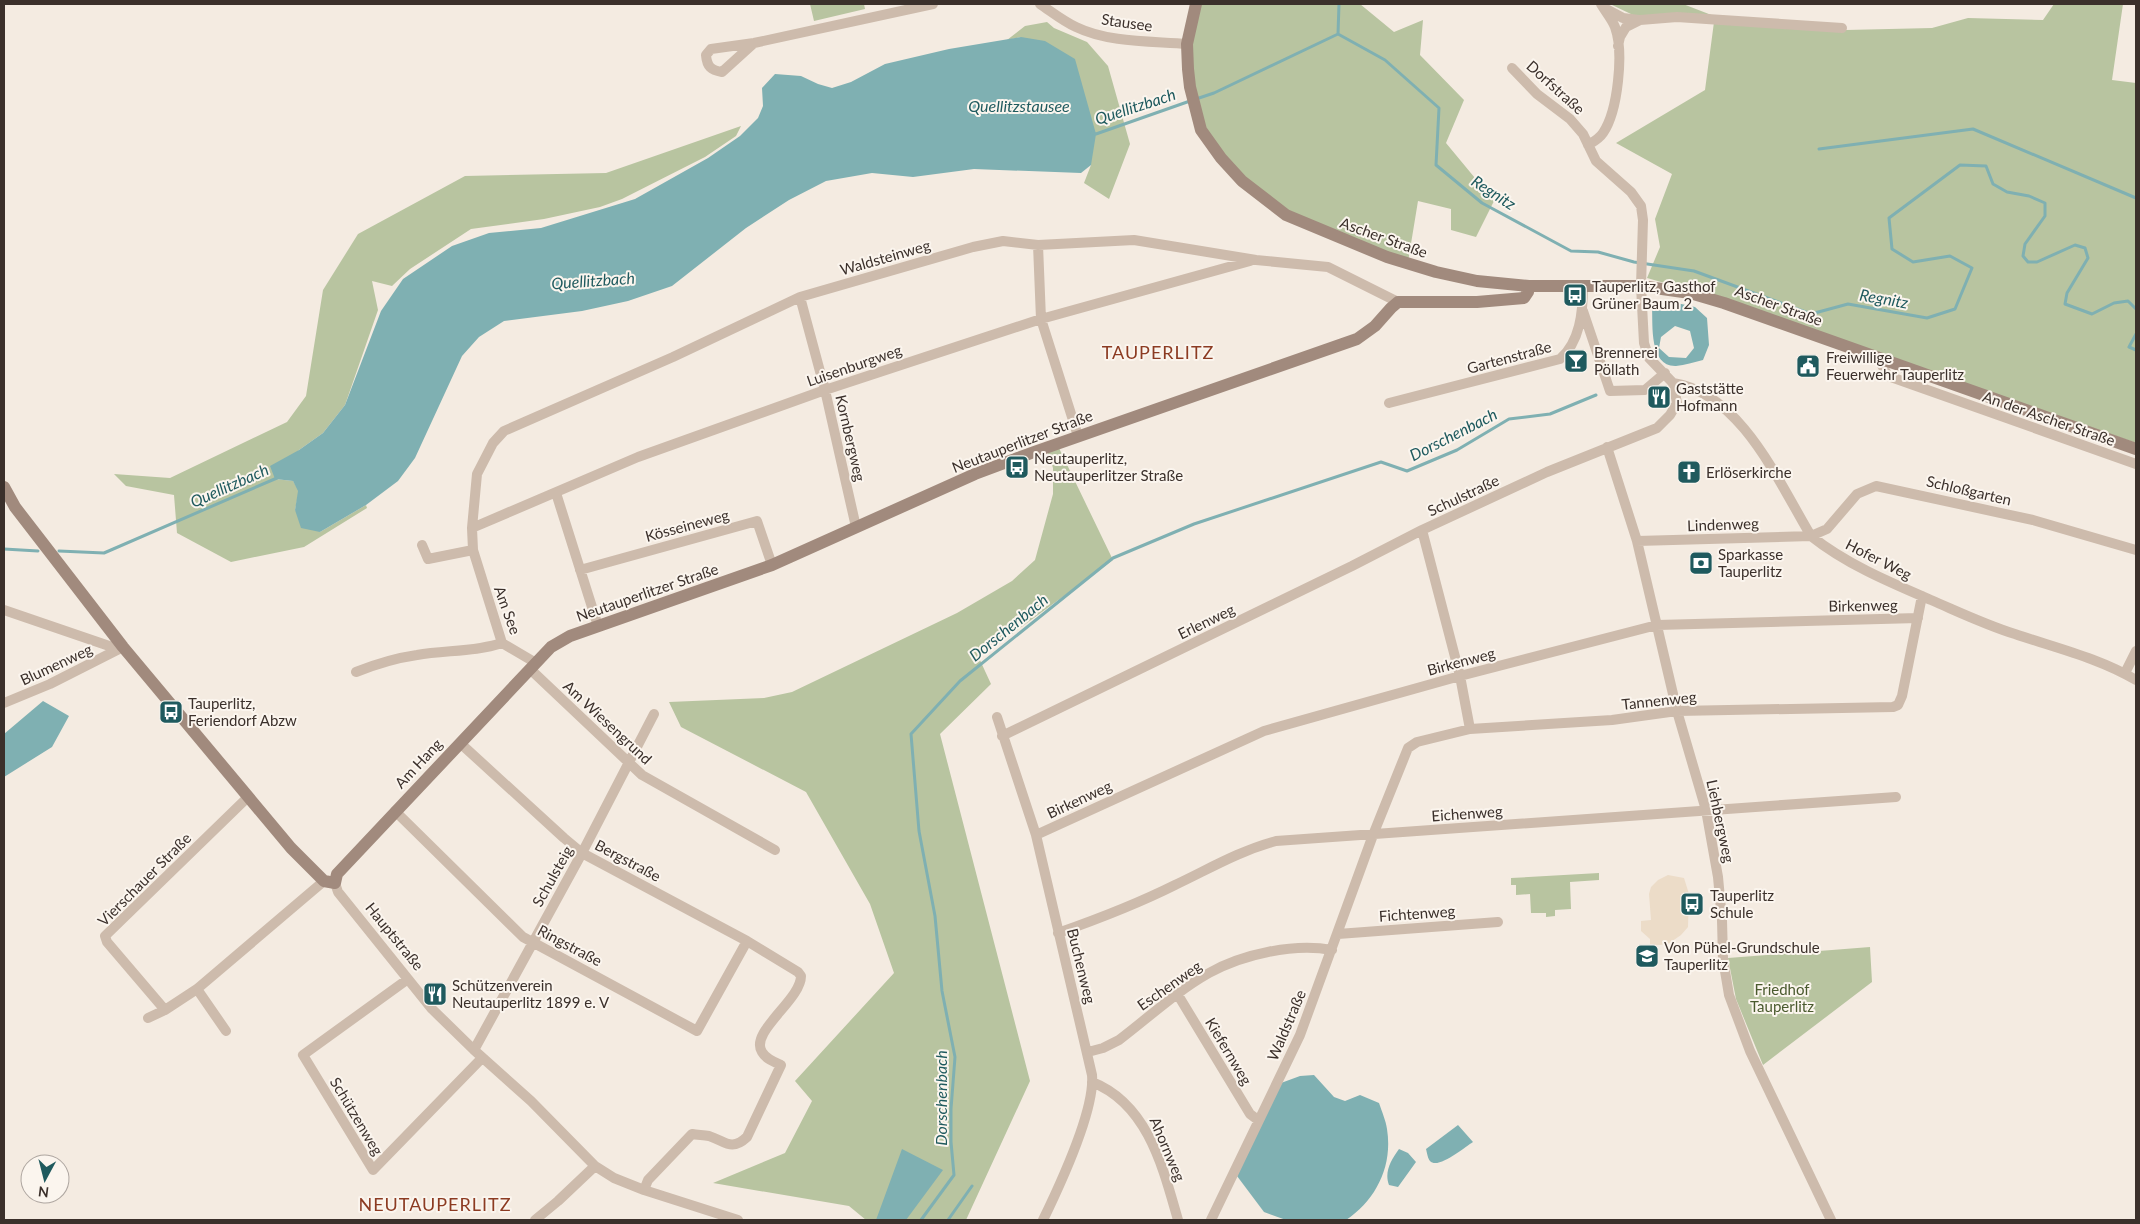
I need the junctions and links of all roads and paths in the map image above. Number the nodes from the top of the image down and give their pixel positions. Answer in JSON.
{"nodes":[{"id":1,"x":933,"y":4,"type":"edge"},
{"id":2,"x":1040,"y":4,"type":"edge"},
{"id":3,"x":1196,"y":4,"type":"edge"},
{"id":4,"x":1601,"y":4,"type":"edge"},
{"id":5,"x":1640,"y":20,"type":"junction"},
{"id":6,"x":1842,"y":28,"type":"dead end"},
{"id":7,"x":754,"y":43,"type":"dead end"},
{"id":8,"x":1188,"y":44,"type":"junction"},
{"id":9,"x":1618,"y":46,"type":"junction"},
{"id":10,"x":1512,"y":68,"type":"dead end"},
{"id":11,"x":1588,"y":145,"type":"junction"},
{"id":12,"x":1038,"y":245,"type":"junction"},
{"id":13,"x":1256,"y":260,"type":"junction"},
{"id":14,"x":1529,"y":286,"type":"junction"},
{"id":15,"x":1583,"y":286,"type":"junction"},
{"id":16,"x":1641,"y":286,"type":"junction"},
{"id":17,"x":800,"y":297,"type":"junction"},
{"id":18,"x":1398,"y":302,"type":"junction"},
{"id":19,"x":1582,"y":311,"type":"junction"},
{"id":20,"x":1041,"y":319,"type":"junction"},
{"id":21,"x":1878,"y":358,"type":"junction"},
{"id":22,"x":1665,"y":373,"type":"junction"},
{"id":23,"x":1673,"y":384,"type":"junction"},
{"id":24,"x":825,"y":390,"type":"junction"},
{"id":25,"x":1389,"y":402,"type":"dead end"},
{"id":26,"x":1078,"y":436,"type":"junction"},
{"id":27,"x":1607,"y":447,"type":"junction"},
{"id":28,"x":2136,"y":449,"type":"edge"},
{"id":29,"x":2136,"y":464,"type":"edge"},
{"id":30,"x":4,"y":487,"type":"edge"},
{"id":31,"x":556,"y":493,"type":"junction"},
{"id":32,"x":856,"y":527,"type":"junction"},
{"id":33,"x":472,"y":528,"type":"junction"},
{"id":34,"x":1422,"y":530,"type":"junction"},
{"id":35,"x":1811,"y":536,"type":"junction"},
{"id":36,"x":1637,"y":541,"type":"junction"},
{"id":37,"x":422,"y":545,"type":"dead end"},
{"id":38,"x":473,"y":550,"type":"junction"},
{"id":39,"x":2136,"y":550,"type":"edge"},
{"id":40,"x":772,"y":565,"type":"junction"},
{"id":41,"x":580,"y":570,"type":"junction"},
{"id":42,"x":1922,"y":596,"type":"junction"},
{"id":43,"x":4,"y":610,"type":"edge"},
{"id":44,"x":1918,"y":618,"type":"junction"},
{"id":45,"x":1657,"y":625,"type":"junction"},
{"id":46,"x":598,"y":626,"type":"junction"},
{"id":47,"x":502,"y":643,"type":"junction"},
{"id":48,"x":120,"y":648,"type":"junction"},
{"id":49,"x":2136,"y":651,"type":"edge"},
{"id":50,"x":533,"y":666,"type":"junction"},
{"id":51,"x":356,"y":672,"type":"dead end"},
{"id":52,"x":2125,"y":673,"type":"junction"},
{"id":53,"x":1460,"y":676,"type":"junction"},
{"id":54,"x":2136,"y":680,"type":"edge"},
{"id":55,"x":4,"y":703,"type":"edge"},
{"id":56,"x":1677,"y":710,"type":"junction"},
{"id":57,"x":654,"y":714,"type":"dead end"},
{"id":58,"x":997,"y":717,"type":"dead end"},
{"id":59,"x":1470,"y":728,"type":"junction"},
{"id":60,"x":1002,"y":736,"type":"junction"},
{"id":61,"x":460,"y":743,"type":"junction"},
{"id":62,"x":629,"y":764,"type":"junction"},
{"id":63,"x":248,"y":797,"type":"junction"},
{"id":64,"x":1896,"y":797,"type":"dead end"},
{"id":65,"x":1706,"y":810,"type":"junction"},
{"id":66,"x":395,"y":811,"type":"junction"},
{"id":67,"x":1036,"y":835,"type":"junction"},
{"id":68,"x":1373,"y":835,"type":"junction"},
{"id":69,"x":775,"y":850,"type":"dead end"},
{"id":70,"x":582,"y":853,"type":"junction"},
{"id":71,"x":330,"y":882,"type":"junction"},
{"id":72,"x":1498,"y":922,"type":"dead end"},
{"id":73,"x":1058,"y":934,"type":"junction"},
{"id":74,"x":1338,"y":934,"type":"junction"},
{"id":75,"x":746,"y":941,"type":"junction"},
{"id":76,"x":533,"y":942,"type":"junction"},
{"id":77,"x":1332,"y":950,"type":"junction"},
{"id":78,"x":408,"y":979,"type":"junction"},
{"id":79,"x":197,"y":989,"type":"junction"},
{"id":80,"x":1178,"y":995,"type":"junction"},
{"id":81,"x":165,"y":1010,"type":"junction"},
{"id":82,"x":148,"y":1018,"type":"dead end"},
{"id":83,"x":226,"y":1031,"type":"dead end"},
{"id":84,"x":474,"y":1050,"type":"junction"},
{"id":85,"x":1088,"y":1052,"type":"junction"},
{"id":86,"x":482,"y":1058,"type":"junction"},
{"id":87,"x":1092,"y":1082,"type":"junction"},
{"id":88,"x":1258,"y":1120,"type":"junction"},
{"id":89,"x":595,"y":1166,"type":"junction"},
{"id":90,"x":644,"y":1190,"type":"junction"},
{"id":91,"x":534,"y":1220,"type":"edge"},
{"id":92,"x":738,"y":1220,"type":"edge"},
{"id":93,"x":1042,"y":1220,"type":"edge"},
{"id":94,"x":1178,"y":1220,"type":"edge"},
{"id":95,"x":1211,"y":1220,"type":"edge"},
{"id":96,"x":1831,"y":1220,"type":"edge"}],
"edges":[{"from":1,"to":7,"type":"street"},
{"from":2,"to":8,"type":"street","name":"Stausee"},
{"from":3,"to":8,"type":"street","name":"Ascher Straße"},
{"from":4,"to":5,"type":"street"},
{"from":4,"to":9,"type":"street"},
{"from":5,"to":6,"type":"street"},
{"from":5,"to":9,"type":"street"},
{"from":8,"to":14,"type":"street","name":"Ascher Straße"},
{"from":9,"to":11,"type":"street"},
{"from":10,"to":11,"type":"street","name":"Dorfstraße"},
{"from":11,"to":16,"type":"street","name":"Dorfstraße"},
{"from":12,"to":13,"type":"street","name":"Waldsteinweg"},
{"from":12,"to":17,"type":"street","name":"Waldsteinweg"},
{"from":12,"to":20,"type":"street"},
{"from":13,"to":18,"type":"street","name":"Waldsteinweg"},
{"from":13,"to":20,"type":"street","name":"Luisenburgweg"},
{"from":14,"to":15,"type":"street","name":"Ascher Straße"},
{"from":14,"to":18,"type":"street"},
{"from":15,"to":16,"type":"street","name":"Ascher Straße"},
{"from":15,"to":19,"type":"street","name":"Gartenstraße"},
{"from":16,"to":21,"type":"street","name":"Ascher Straße"},
{"from":16,"to":22,"type":"street","name":"Dorfstraße"},
{"from":17,"to":24,"type":"street","name":"Kornbergweg"},
{"from":17,"to":33,"type":"street","name":"Waldsteinweg"},
{"from":18,"to":26,"type":"street","name":"Neutauperlitzer Straße"},
{"from":19,"to":22,"type":"street"},
{"from":19,"to":25,"type":"street","name":"Gartenstraße"},
{"from":20,"to":24,"type":"street","name":"Luisenburgweg"},
{"from":20,"to":26,"type":"street"},
{"from":21,"to":28,"type":"street","name":"Ascher Straße"},
{"from":21,"to":29,"type":"street","name":"An der Ascher Straße"},
{"from":22,"to":23,"type":"street","name":"Dorfstraße"},
{"from":23,"to":27,"type":"street","name":"Schulstraße"},
{"from":23,"to":35,"type":"street","name":"Hofer Weg"},
{"from":24,"to":31,"type":"street","name":"Luisenburgweg"},
{"from":24,"to":32,"type":"street","name":"Kornbergweg"},
{"from":26,"to":32,"type":"street","name":"Neutauperlitzer Straße"},
{"from":27,"to":34,"type":"street","name":"Schulstraße"},
{"from":27,"to":36,"type":"street","name":"Liehbergweg"},
{"from":30,"to":48,"type":"street","name":"Hauptstraße"},
{"from":31,"to":33,"type":"street","name":"Luisenburgweg"},
{"from":31,"to":41,"type":"street"},
{"from":32,"to":40,"type":"street","name":"Neutauperlitzer Straße"},
{"from":33,"to":38,"type":"street","name":"Am See"},
{"from":34,"to":53,"type":"street","name":"Schulstraße"},
{"from":34,"to":60,"type":"street","name":"Erlenweg"},
{"from":35,"to":36,"type":"street","name":"Lindenweg"},
{"from":35,"to":39,"type":"street","name":"Schloßgarten"},
{"from":35,"to":42,"type":"street","name":"Hofer Weg"},
{"from":36,"to":45,"type":"street","name":"Liehbergweg"},
{"from":37,"to":38,"type":"street"},
{"from":38,"to":47,"type":"street","name":"Am See"},
{"from":40,"to":41,"type":"street","name":"Kösseineweg"},
{"from":40,"to":46,"type":"street","name":"Neutauperlitzer Straße"},
{"from":41,"to":46,"type":"street"},
{"from":42,"to":44,"type":"street","name":"Tannenweg"},
{"from":42,"to":52,"type":"street","name":"Hofer Weg"},
{"from":43,"to":48,"type":"street","name":"Blumenweg"},
{"from":44,"to":45,"type":"street","name":"Birkenweg"},
{"from":44,"to":56,"type":"street","name":"Tannenweg"},
{"from":45,"to":53,"type":"street","name":"Birkenweg"},
{"from":45,"to":56,"type":"street","name":"Liehbergweg"},
{"from":46,"to":50,"type":"street","name":"Neutauperlitzer Straße"},
{"from":47,"to":50,"type":"street","name":"Am See"},
{"from":47,"to":51,"type":"street"},
{"from":48,"to":55,"type":"street","name":"Blumenweg"},
{"from":48,"to":63,"type":"street","name":"Hauptstraße"},
{"from":49,"to":52,"type":"street"},
{"from":50,"to":61,"type":"street","name":"Am Hang"},
{"from":50,"to":62,"type":"street","name":"Am Wiesengrund"},
{"from":52,"to":54,"type":"street","name":"Hofer Weg"},
{"from":53,"to":59,"type":"street","name":"Schulstraße"},
{"from":53,"to":67,"type":"street","name":"Birkenweg"},
{"from":56,"to":59,"type":"street","name":"Tannenweg"},
{"from":56,"to":65,"type":"street","name":"Liehbergweg"},
{"from":57,"to":62,"type":"street","name":"Schulsteig"},
{"from":58,"to":60,"type":"street","name":"Buchenweg"},
{"from":59,"to":68,"type":"street","name":"Tannenweg"},
{"from":60,"to":67,"type":"street","name":"Buchenweg"},
{"from":61,"to":66,"type":"street","name":"Am Hang"},
{"from":61,"to":70,"type":"street","name":"Bergstraße"},
{"from":62,"to":69,"type":"street","name":"Am Wiesengrund"},
{"from":62,"to":70,"type":"street","name":"Schulsteig"},
{"from":63,"to":71,"type":"street","name":"Hauptstraße"},
{"from":63,"to":81,"type":"street","name":"Vierschauer Straße"},
{"from":64,"to":65,"type":"street","name":"Eichenweg"},
{"from":65,"to":68,"type":"street","name":"Eichenweg"},
{"from":65,"to":96,"type":"street","name":"Liehbergweg"},
{"from":66,"to":71,"type":"street","name":"Am Hang"},
{"from":66,"to":76,"type":"street","name":"Ringstraße"},
{"from":67,"to":73,"type":"street","name":"Buchenweg"},
{"from":68,"to":73,"type":"street","name":"Eichenweg"},
{"from":68,"to":74,"type":"street","name":"Waldstraße"},
{"from":70,"to":75,"type":"street","name":"Bergstraße"},
{"from":70,"to":76,"type":"street","name":"Schulsteig"},
{"from":71,"to":78,"type":"street","name":"Hauptstraße"},
{"from":71,"to":79,"type":"street"},
{"from":72,"to":74,"type":"street","name":"Fichtenweg"},
{"from":73,"to":85,"type":"street","name":"Buchenweg"},
{"from":74,"to":77,"type":"street","name":"Waldstraße"},
{"from":75,"to":76,"type":"street","name":"Ringstraße"},
{"from":75,"to":90,"type":"street","name":"Bergstraße"},
{"from":76,"to":84,"type":"street","name":"Schulsteig"},
{"from":77,"to":80,"type":"street","name":"Eschenweg"},
{"from":77,"to":88,"type":"street","name":"Waldstraße"},
{"from":78,"to":84,"type":"street","name":"Hauptstraße"},
{"from":78,"to":86,"type":"street","name":"Schützenweg"},
{"from":79,"to":81,"type":"street"},
{"from":79,"to":83,"type":"street"},
{"from":80,"to":85,"type":"street","name":"Eschenweg"},
{"from":80,"to":88,"type":"street","name":"Kiefernweg"},
{"from":81,"to":82,"type":"street"},
{"from":84,"to":86,"type":"street","name":"Hauptstraße"},
{"from":85,"to":87,"type":"street","name":"Buchenweg"},
{"from":86,"to":89,"type":"street","name":"Hauptstraße"},
{"from":87,"to":93,"type":"street","name":"Buchenweg"},
{"from":87,"to":94,"type":"street","name":"Ahornweg"},
{"from":88,"to":95,"type":"street","name":"Waldstraße"},
{"from":89,"to":90,"type":"street","name":"Hauptstraße"},
{"from":89,"to":91,"type":"street"},
{"from":90,"to":92,"type":"street","name":"Hauptstraße"}]}
